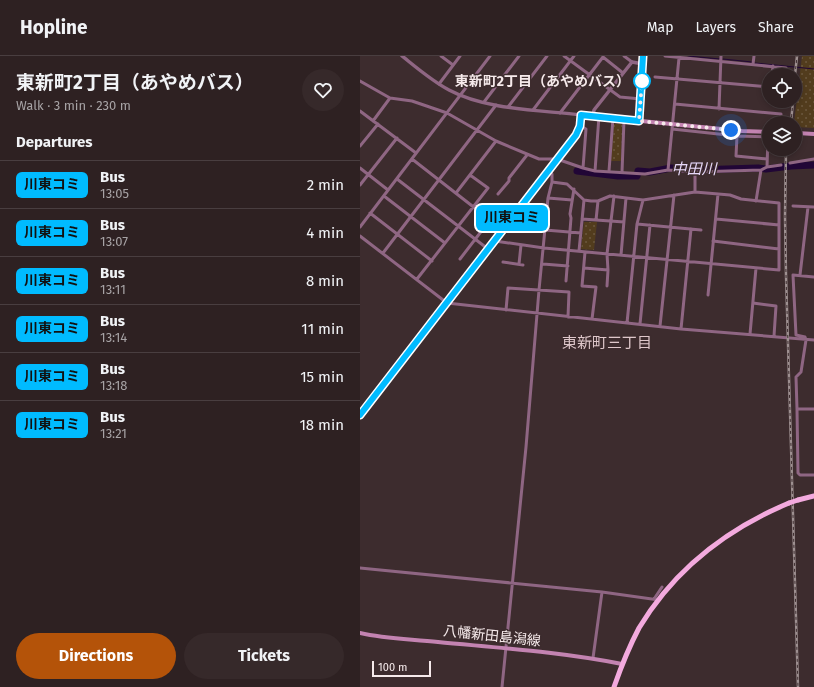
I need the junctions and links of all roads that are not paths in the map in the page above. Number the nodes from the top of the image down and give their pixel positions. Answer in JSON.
{"nodes":[{"id":1,"x":402,"y":56,"type":"edge"},
{"id":2,"x":441,"y":56,"type":"edge"},
{"id":3,"x":460,"y":56,"type":"edge"},
{"id":4,"x":490,"y":56,"type":"edge"},
{"id":5,"x":519,"y":56,"type":"edge"},
{"id":6,"x":547,"y":56,"type":"edge"},
{"id":7,"x":564,"y":56,"type":"edge"},
{"id":8,"x":574,"y":56,"type":"edge"},
{"id":9,"x":624,"y":56,"type":"edge"},
{"id":10,"x":643,"y":56,"type":"edge"},
{"id":11,"x":665,"y":56,"type":"edge"},
{"id":12,"x":721,"y":56,"type":"edge"},
{"id":13,"x":754,"y":56,"type":"edge"},
{"id":14,"x":408,"y":58,"type":"edge"},
{"id":15,"x":679,"y":58,"type":"junction"},
{"id":16,"x":690,"y":58,"type":"edge"},
{"id":17,"x":570,"y":61,"type":"junction"},
{"id":18,"x":721,"y":61,"type":"junction"},
{"id":19,"x":632,"y":62,"type":"junction"},
{"id":20,"x":643,"y":64,"type":"junction"},
{"id":21,"x":753,"y":64,"type":"junction"},
{"id":22,"x":453,"y":65,"type":"junction"},
{"id":23,"x":773,"y":66,"type":"joint"},
{"id":24,"x":786,"y":68,"type":"dead end"},
{"id":25,"x":623,"y":73,"type":"junction"},
{"id":26,"x":589,"y":75,"type":"junction"},
{"id":27,"x":655,"y":77,"type":"dead end"},
{"id":28,"x":677,"y":79,"type":"junction"},
{"id":29,"x":360,"y":81,"type":"edge"},
{"id":30,"x":720,"y":83,"type":"junction"},
{"id":31,"x":438,"y":84,"type":"junction"},
{"id":32,"x":762,"y":86,"type":"edge"},
{"id":33,"x":610,"y":90,"type":"junction"},
{"id":34,"x":461,"y":96,"type":"junction"},
{"id":35,"x":390,"y":98,"type":"junction"},
{"id":36,"x":641,"y":99,"type":"junction"},
{"id":37,"x":484,"y":102,"type":"junction"},
{"id":38,"x":675,"y":104,"type":"junction"},
{"id":39,"x":496,"y":105,"type":"junction"},
{"id":40,"x":508,"y":107,"type":"junction"},
{"id":41,"x":719,"y":109,"type":"junction"},
{"id":42,"x":533,"y":110,"type":"junction"},
{"id":43,"x":360,"y":111,"type":"edge"},
{"id":44,"x":447,"y":113,"type":"junction"},
{"id":45,"x":560,"y":113,"type":"junction"},
{"id":46,"x":581,"y":115,"type":"junction"},
{"id":47,"x":593,"y":116,"type":"junction"},
{"id":48,"x":599,"y":116,"type":"junction"},
{"id":49,"x":781,"y":116,"type":"edge"},
{"id":50,"x":613,"y":118,"type":"junction"},
{"id":51,"x":624,"y":120,"type":"junction"},
{"id":52,"x":373,"y":121,"type":"junction"},
{"id":53,"x":639,"y":121,"type":"junction"},
{"id":54,"x":378,"y":124,"type":"junction"},
{"id":55,"x":673,"y":124,"type":"junction"},
{"id":56,"x":580,"y":126,"type":"junction"},
{"id":57,"x":672,"y":129,"type":"junction"},
{"id":58,"x":476,"y":131,"type":"junction"},
{"id":59,"x":802,"y":133,"type":"edge"},
{"id":60,"x":814,"y":134,"type":"edge"},
{"id":61,"x":762,"y":135,"type":"edge"},
{"id":62,"x":737,"y":136,"type":"junction"},
{"id":63,"x":762,"y":136,"type":"edge"},
{"id":64,"x":397,"y":138,"type":"junction"},
{"id":65,"x":496,"y":141,"type":"junction"},
{"id":66,"x":360,"y":146,"type":"edge"},
{"id":67,"x":416,"y":153,"type":"junction"},
{"id":68,"x":527,"y":155,"type":"junction"},
{"id":69,"x":767,"y":156,"type":"edge"},
{"id":70,"x":412,"y":159,"type":"junction"},
{"id":71,"x":557,"y":159,"type":"junction"},
{"id":72,"x":767,"y":159,"type":"junction"},
{"id":73,"x":814,"y":159,"type":"edge"},
{"id":74,"x":790,"y":163,"type":"dead end"},
{"id":75,"x":781,"y":164,"type":"dead end"},
{"id":76,"x":767,"y":167,"type":"junction"},
{"id":77,"x":360,"y":168,"type":"edge"},
{"id":78,"x":583,"y":168,"type":"junction"},
{"id":79,"x":668,"y":170,"type":"junction"},
{"id":80,"x":760,"y":170,"type":"junction"},
{"id":81,"x":549,"y":171,"type":"junction"},
{"id":82,"x":595,"y":171,"type":"junction"},
{"id":83,"x":609,"y":171,"type":"junction"},
{"id":84,"x":622,"y":172,"type":"junction"},
{"id":85,"x":695,"y":172,"type":"junction"},
{"id":86,"x":368,"y":174,"type":"junction"},
{"id":87,"x":470,"y":175,"type":"junction"},
{"id":88,"x":397,"y":179,"type":"junction"},
{"id":89,"x":438,"y":180,"type":"junction"},
{"id":90,"x":552,"y":182,"type":"junction"},
{"id":91,"x":360,"y":185,"type":"edge"},
{"id":92,"x":574,"y":189,"type":"junction"},
{"id":93,"x":388,"y":190,"type":"junction"},
{"id":94,"x":695,"y":192,"type":"junction"},
{"id":95,"x":456,"y":193,"type":"junction"},
{"id":96,"x":498,"y":194,"type":"dead end"},
{"id":97,"x":718,"y":194,"type":"junction"},
{"id":98,"x":674,"y":195,"type":"junction"},
{"id":99,"x":384,"y":196,"type":"junction"},
{"id":100,"x":614,"y":196,"type":"junction"},
{"id":101,"x":548,"y":198,"type":"junction"},
{"id":102,"x":626,"y":198,"type":"junction"},
{"id":103,"x":423,"y":199,"type":"junction"},
{"id":104,"x":572,"y":200,"type":"junction"},
{"id":105,"x":584,"y":200,"type":"junction"},
{"id":106,"x":643,"y":200,"type":"junction"},
{"id":107,"x":598,"y":201,"type":"junction"},
{"id":108,"x":756,"y":201,"type":"junction"},
{"id":109,"x":793,"y":206,"type":"dead end"},
{"id":110,"x":473,"y":207,"type":"junction"},
{"id":111,"x":808,"y":207,"type":"junction"},
{"id":112,"x":814,"y":208,"type":"edge"},
{"id":113,"x":370,"y":213,"type":"junction"},
{"id":114,"x":410,"y":216,"type":"junction"},
{"id":115,"x":582,"y":219,"type":"junction"},
{"id":116,"x":716,"y":219,"type":"junction"},
{"id":117,"x":490,"y":220,"type":"junction"},
{"id":118,"x":596,"y":220,"type":"junction"},
{"id":119,"x":611,"y":221,"type":"junction"},
{"id":120,"x":624,"y":222,"type":"junction"},
{"id":121,"x":637,"y":224,"type":"junction"},
{"id":122,"x":650,"y":225,"type":"junction"},
{"id":123,"x":779,"y":225,"type":"junction"},
{"id":124,"x":458,"y":226,"type":"junction"},
{"id":125,"x":360,"y":227,"type":"edge"},
{"id":126,"x":671,"y":227,"type":"junction"},
{"id":127,"x":691,"y":229,"type":"junction"},
{"id":128,"x":503,"y":230,"type":"junction"},
{"id":129,"x":545,"y":230,"type":"junction"},
{"id":130,"x":701,"y":230,"type":"dead end"},
{"id":131,"x":570,"y":232,"type":"junction"},
{"id":132,"x":581,"y":233,"type":"junction"},
{"id":133,"x":397,"y":234,"type":"junction"},
{"id":134,"x":360,"y":236,"type":"edge"},
{"id":135,"x":476,"y":240,"type":"junction"},
{"id":136,"x":495,"y":241,"type":"junction"},
{"id":137,"x":713,"y":241,"type":"junction"},
{"id":138,"x":445,"y":243,"type":"junction"},
{"id":139,"x":521,"y":245,"type":"junction"},
{"id":140,"x":544,"y":248,"type":"junction"},
{"id":141,"x":779,"y":248,"type":"junction"},
{"id":142,"x":488,"y":249,"type":"junction"},
{"id":143,"x":569,"y":250,"type":"junction"},
{"id":144,"x":579,"y":251,"type":"junction"},
{"id":145,"x":585,"y":252,"type":"junction"},
{"id":146,"x":383,"y":253,"type":"junction"},
{"id":147,"x":607,"y":254,"type":"junction"},
{"id":148,"x":621,"y":255,"type":"junction"},
{"id":149,"x":634,"y":256,"type":"junction"},
{"id":150,"x":647,"y":258,"type":"junction"},
{"id":151,"x":460,"y":259,"type":"dead end"},
{"id":152,"x":432,"y":260,"type":"junction"},
{"id":153,"x":667,"y":260,"type":"junction"},
{"id":154,"x":503,"y":262,"type":"dead end"},
{"id":155,"x":688,"y":262,"type":"junction"},
{"id":156,"x":519,"y":264,"type":"junction"},
{"id":157,"x":542,"y":264,"type":"junction"},
{"id":158,"x":711,"y":264,"type":"junction"},
{"id":159,"x":523,"y":265,"type":"dead end"},
{"id":160,"x":568,"y":266,"type":"junction"},
{"id":161,"x":584,"y":268,"type":"junction"},
{"id":162,"x":756,"y":268,"type":"junction"},
{"id":163,"x":608,"y":270,"type":"junction"},
{"id":164,"x":800,"y":275,"type":"junction"},
{"id":165,"x":814,"y":277,"type":"edge"},
{"id":166,"x":417,"y":279,"type":"junction"},
{"id":167,"x":566,"y":281,"type":"dead end"},
{"id":168,"x":606,"y":286,"type":"dead end"},
{"id":169,"x":539,"y":290,"type":"junction"},
{"id":170,"x":708,"y":295,"type":"dead end"},
{"id":171,"x":447,"y":303,"type":"junction"},
{"id":172,"x":753,"y":303,"type":"junction"},
{"id":173,"x":506,"y":310,"type":"junction"},
{"id":174,"x":537,"y":313,"type":"junction"},
{"id":175,"x":568,"y":317,"type":"junction"},
{"id":176,"x":592,"y":319,"type":"junction"},
{"id":177,"x":627,"y":323,"type":"junction"},
{"id":178,"x":640,"y":324,"type":"junction"},
{"id":179,"x":660,"y":326,"type":"junction"},
{"id":180,"x":680,"y":328,"type":"junction"},
{"id":181,"x":750,"y":334,"type":"junction"},
{"id":182,"x":774,"y":336,"type":"junction"},
{"id":183,"x":806,"y":340,"type":"junction"},
{"id":184,"x":814,"y":340,"type":"edge"},
{"id":185,"x":797,"y":409,"type":"junction"},
{"id":186,"x":814,"y":409,"type":"edge"},
{"id":187,"x":360,"y":415,"type":"edge"},
{"id":188,"x":814,"y":475,"type":"edge"},
{"id":189,"x":814,"y":496,"type":"edge"},
{"id":190,"x":360,"y":568,"type":"edge"},
{"id":191,"x":512,"y":584,"type":"junction"},
{"id":192,"x":662,"y":587,"type":"dead end"},
{"id":193,"x":602,"y":592,"type":"junction"},
{"id":194,"x":656,"y":599,"type":"junction"},
{"id":195,"x":360,"y":633,"type":"edge"},
{"id":196,"x":505,"y":648,"type":"junction"},
{"id":197,"x":593,"y":658,"type":"junction"},
{"id":198,"x":622,"y":664,"type":"junction"},
{"id":199,"x":502,"y":687,"type":"edge"},
{"id":200,"x":614,"y":687,"type":"edge"}],
"edges":[{"from":1,"to":14,"type":"street"},
{"from":2,"to":22,"type":"street"},
{"from":3,"to":22,"type":"street"},
{"from":4,"to":34,"type":"street"},
{"from":5,"to":37,"type":"street"},
{"from":6,"to":40,"type":"street"},
{"from":7,"to":17,"type":"street"},
{"from":8,"to":17,"type":"street"},
{"from":9,"to":19,"type":"street"},
{"from":10,"to":20,"type":"street"},
{"from":11,"to":15,"type":"street"},
{"from":12,"to":18,"type":"street"},
{"from":13,"to":21,"type":"street"},
{"from":14,"to":31,"type":"street"},
{"from":15,"to":16,"type":"street"},
{"from":15,"to":28,"type":"street"},
{"from":16,"to":18,"type":"street"},
{"from":17,"to":26,"type":"street"},
{"from":17,"to":42,"type":"street"},
{"from":18,"to":21,"type":"street"},
{"from":18,"to":30,"type":"street"},
{"from":19,"to":20,"type":"street"},
{"from":19,"to":25,"type":"street"},
{"from":20,"to":36,"type":"street"},
{"from":21,"to":23,"type":"street"},
{"from":22,"to":31,"type":"street"},
{"from":23,"to":24,"type":"street"},
{"from":25,"to":26,"type":"street"},
{"from":25,"to":33,"type":"street"},
{"from":26,"to":33,"type":"street"},
{"from":26,"to":45,"type":"street"},
{"from":27,"to":28,"type":"street"},
{"from":28,"to":30,"type":"street"},
{"from":28,"to":38,"type":"street"},
{"from":29,"to":35,"type":"street"},
{"from":30,"to":32,"type":"street"},
{"from":30,"to":41,"type":"street"},
{"from":31,"to":34,"type":"street"},
{"from":33,"to":36,"type":"street"},
{"from":33,"to":47,"type":"street"},
{"from":34,"to":37,"type":"street"},
{"from":34,"to":44,"type":"street"},
{"from":35,"to":44,"type":"street"},
{"from":35,"to":52,"type":"street"},
{"from":36,"to":53,"type":"street"},
{"from":37,"to":39,"type":"street"},
{"from":38,"to":41,"type":"street"},
{"from":38,"to":55,"type":"street"},
{"from":39,"to":40,"type":"street"},
{"from":39,"to":58,"type":"street"},
{"from":40,"to":42,"type":"street"},
{"from":41,"to":49,"type":"street"},
{"from":42,"to":45,"type":"street"},
{"from":43,"to":52,"type":"street"},
{"from":44,"to":58,"type":"street"},
{"from":44,"to":67,"type":"street"},
{"from":45,"to":46,"type":"street"},
{"from":46,"to":47,"type":"main road"},
{"from":46,"to":56,"type":"main road"},
{"from":47,"to":48,"type":"main road"},
{"from":48,"to":50,"type":"main road"},
{"from":48,"to":82,"type":"street"},
{"from":50,"to":51,"type":"main road"},
{"from":50,"to":83,"type":"street"},
{"from":51,"to":53,"type":"main road"},
{"from":51,"to":84,"type":"street"},
{"from":52,"to":54,"type":"street"},
{"from":53,"to":55,"type":"main road"},
{"from":54,"to":64,"type":"street"},
{"from":54,"to":66,"type":"street"},
{"from":55,"to":57,"type":"street"},
{"from":55,"to":61,"type":"main road"},
{"from":56,"to":71,"type":"main road"},
{"from":56,"to":78,"type":"street"},
{"from":57,"to":62,"type":"street"},
{"from":57,"to":79,"type":"street"},
{"from":58,"to":65,"type":"street"},
{"from":58,"to":89,"type":"street"},
{"from":59,"to":60,"type":"main road"},
{"from":62,"to":63,"type":"street"},
{"from":62,"to":72,"type":"street"},
{"from":64,"to":67,"type":"street"},
{"from":64,"to":86,"type":"street"},
{"from":65,"to":68,"type":"street"},
{"from":65,"to":87,"type":"street"},
{"from":67,"to":70,"type":"street"},
{"from":68,"to":71,"type":"street"},
{"from":68,"to":96,"type":"street"},
{"from":69,"to":72,"type":"street"},
{"from":70,"to":88,"type":"street"},
{"from":70,"to":89,"type":"street"},
{"from":71,"to":78,"type":"street"},
{"from":71,"to":81,"type":"main road"},
{"from":72,"to":76,"type":"street"},
{"from":73,"to":74,"type":"street"},
{"from":75,"to":76,"type":"street"},
{"from":76,"to":80,"type":"street"},
{"from":77,"to":86,"type":"street"},
{"from":78,"to":82,"type":"street"},
{"from":79,"to":84,"type":"street"},
{"from":79,"to":85,"type":"street"},
{"from":80,"to":85,"type":"street"},
{"from":80,"to":108,"type":"street"},
{"from":81,"to":90,"type":"street"},
{"from":81,"to":128,"type":"main road"},
{"from":82,"to":83,"type":"street"},
{"from":83,"to":84,"type":"street"},
{"from":85,"to":94,"type":"street"},
{"from":86,"to":91,"type":"street"},
{"from":86,"to":93,"type":"street"},
{"from":87,"to":95,"type":"street"},
{"from":87,"to":110,"type":"street"},
{"from":88,"to":93,"type":"street"},
{"from":88,"to":103,"type":"street"},
{"from":89,"to":95,"type":"street"},
{"from":89,"to":103,"type":"street"},
{"from":90,"to":92,"type":"street"},
{"from":90,"to":101,"type":"street"},
{"from":92,"to":104,"type":"street"},
{"from":92,"to":105,"type":"street"},
{"from":93,"to":99,"type":"street"},
{"from":94,"to":97,"type":"street"},
{"from":94,"to":98,"type":"street"},
{"from":95,"to":110,"type":"street"},
{"from":97,"to":108,"type":"street"},
{"from":97,"to":116,"type":"street"},
{"from":98,"to":106,"type":"street"},
{"from":98,"to":126,"type":"street"},
{"from":99,"to":113,"type":"street"},
{"from":99,"to":114,"type":"street"},
{"from":100,"to":102,"type":"street"},
{"from":100,"to":107,"type":"street"},
{"from":100,"to":119,"type":"street"},
{"from":101,"to":104,"type":"street"},
{"from":101,"to":129,"type":"street"},
{"from":102,"to":106,"type":"street"},
{"from":102,"to":120,"type":"street"},
{"from":103,"to":114,"type":"street"},
{"from":103,"to":124,"type":"street"},
{"from":104,"to":131,"type":"street"},
{"from":105,"to":107,"type":"street"},
{"from":105,"to":115,"type":"street"},
{"from":106,"to":121,"type":"street"},
{"from":107,"to":118,"type":"street"},
{"from":108,"to":123,"type":"street"},
{"from":109,"to":111,"type":"street"},
{"from":110,"to":117,"type":"street"},
{"from":110,"to":124,"type":"street"},
{"from":111,"to":112,"type":"street"},
{"from":111,"to":164,"type":"street"},
{"from":113,"to":125,"type":"street"},
{"from":113,"to":133,"type":"street"},
{"from":114,"to":133,"type":"street"},
{"from":114,"to":138,"type":"street"},
{"from":115,"to":118,"type":"street"},
{"from":115,"to":132,"type":"street"},
{"from":116,"to":123,"type":"street"},
{"from":116,"to":137,"type":"street"},
{"from":117,"to":128,"type":"street"},
{"from":117,"to":135,"type":"street"},
{"from":118,"to":119,"type":"street"},
{"from":119,"to":120,"type":"street"},
{"from":119,"to":147,"type":"street"},
{"from":120,"to":148,"type":"street"},
{"from":121,"to":122,"type":"street"},
{"from":121,"to":149,"type":"street"},
{"from":122,"to":126,"type":"street"},
{"from":122,"to":150,"type":"street"},
{"from":123,"to":141,"type":"street"},
{"from":124,"to":135,"type":"street"},
{"from":124,"to":138,"type":"street"},
{"from":126,"to":127,"type":"street"},
{"from":126,"to":153,"type":"street"},
{"from":127,"to":130,"type":"street"},
{"from":127,"to":155,"type":"street"},
{"from":128,"to":136,"type":"main road"},
{"from":129,"to":131,"type":"street"},
{"from":129,"to":140,"type":"street"},
{"from":131,"to":132,"type":"street"},
{"from":131,"to":143,"type":"street"},
{"from":132,"to":144,"type":"street"},
{"from":133,"to":146,"type":"street"},
{"from":133,"to":152,"type":"street"},
{"from":134,"to":146,"type":"street"},
{"from":135,"to":142,"type":"street"},
{"from":135,"to":151,"type":"street"},
{"from":136,"to":139,"type":"street"},
{"from":136,"to":142,"type":"main road"},
{"from":137,"to":141,"type":"street"},
{"from":137,"to":158,"type":"street"},
{"from":138,"to":152,"type":"street"},
{"from":139,"to":140,"type":"street"},
{"from":139,"to":156,"type":"street"},
{"from":140,"to":143,"type":"street"},
{"from":140,"to":157,"type":"street"},
{"from":141,"to":162,"type":"street"},
{"from":142,"to":171,"type":"main road"},
{"from":143,"to":144,"type":"street"},
{"from":143,"to":160,"type":"street"},
{"from":144,"to":145,"type":"street"},
{"from":145,"to":147,"type":"street"},
{"from":145,"to":161,"type":"street"},
{"from":146,"to":166,"type":"street"},
{"from":147,"to":148,"type":"street"},
{"from":147,"to":163,"type":"street"},
{"from":148,"to":149,"type":"street"},
{"from":149,"to":150,"type":"street"},
{"from":149,"to":177,"type":"street"},
{"from":150,"to":153,"type":"street"},
{"from":150,"to":178,"type":"street"},
{"from":152,"to":166,"type":"street"},
{"from":153,"to":155,"type":"street"},
{"from":153,"to":179,"type":"street"},
{"from":154,"to":156,"type":"street"},
{"from":155,"to":158,"type":"street"},
{"from":155,"to":180,"type":"street"},
{"from":156,"to":159,"type":"street"},
{"from":157,"to":160,"type":"street"},
{"from":157,"to":169,"type":"street"},
{"from":158,"to":162,"type":"street"},
{"from":158,"to":170,"type":"street"},
{"from":160,"to":167,"type":"street"},
{"from":161,"to":163,"type":"street"},
{"from":161,"to":176,"type":"street"},
{"from":162,"to":172,"type":"street"},
{"from":163,"to":168,"type":"street"},
{"from":164,"to":165,"type":"street"},
{"from":164,"to":183,"type":"street"},
{"from":166,"to":171,"type":"street"},
{"from":169,"to":173,"type":"street"},
{"from":169,"to":174,"type":"street"},
{"from":169,"to":175,"type":"street"},
{"from":171,"to":173,"type":"street"},
{"from":171,"to":187,"type":"main road"},
{"from":172,"to":181,"type":"street"},
{"from":172,"to":182,"type":"street"},
{"from":173,"to":174,"type":"street"},
{"from":174,"to":175,"type":"street"},
{"from":174,"to":191,"type":"street"},
{"from":175,"to":176,"type":"street"},
{"from":176,"to":177,"type":"street"},
{"from":177,"to":178,"type":"street"},
{"from":178,"to":179,"type":"street"},
{"from":179,"to":180,"type":"street"},
{"from":180,"to":181,"type":"street"},
{"from":181,"to":182,"type":"street"},
{"from":182,"to":183,"type":"street"},
{"from":183,"to":184,"type":"street"},
{"from":183,"to":185,"type":"street"},
{"from":185,"to":186,"type":"street"},
{"from":185,"to":188,"type":"street"},
{"from":189,"to":194,"type":"highway","bridge":true},
{"from":190,"to":191,"type":"street"},
{"from":191,"to":193,"type":"street"},
{"from":191,"to":196,"type":"street"},
{"from":192,"to":194,"type":"street"},
{"from":193,"to":194,"type":"street"},
{"from":193,"to":197,"type":"street"},
{"from":194,"to":198,"type":"highway"},
{"from":195,"to":196,"type":"main road","name":"八幡新田島潟線"},
{"from":196,"to":197,"type":"main road","name":"八幡新田島潟線"},
{"from":196,"to":199,"type":"street"},
{"from":197,"to":198,"type":"main road","name":"八幡新田島潟線"},
{"from":198,"to":200,"type":"highway"}]}
